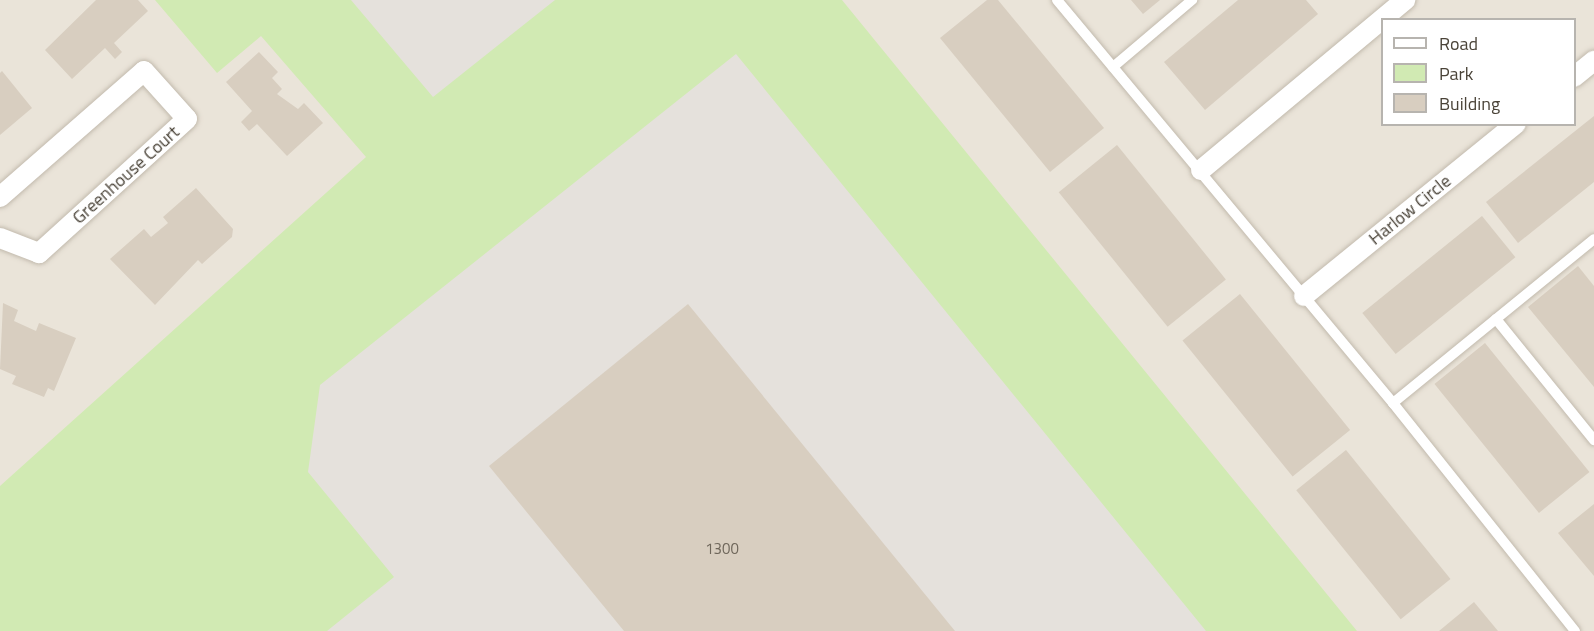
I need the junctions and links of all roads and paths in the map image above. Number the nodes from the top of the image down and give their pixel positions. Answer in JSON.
{"nodes":[{"id":1,"x":1057,"y":0,"type":"edge"},
{"id":2,"x":1192,"y":0,"type":"edge"},
{"id":3,"x":1405,"y":0,"type":"edge"},
{"id":4,"x":1384,"y":18,"type":"edge"},
{"id":5,"x":1381,"y":20,"type":"edge"},
{"id":6,"x":1594,"y":61,"type":"edge"},
{"id":7,"x":1113,"y":66,"type":"junction"},
{"id":8,"x":1576,"y":76,"type":"edge"},
{"id":9,"x":1514,"y":126,"type":"edge"},
{"id":10,"x":1202,"y":170,"type":"junction"},
{"id":11,"x":0,"y":197,"type":"edge"},
{"id":12,"x":0,"y":238,"type":"edge"},
{"id":13,"x":1594,"y":240,"type":"edge"},
{"id":14,"x":1304,"y":296,"type":"junction"},
{"id":15,"x":1496,"y":319,"type":"junction"},
{"id":16,"x":1393,"y":403,"type":"junction"},
{"id":17,"x":1594,"y":440,"type":"edge"},
{"id":18,"x":1575,"y":631,"type":"edge"}],
"edges":[{"from":1,"to":7,"type":"lane"},
{"from":2,"to":7,"type":"lane"},
{"from":3,"to":4,"type":"street"},
{"from":5,"to":10,"type":"street"},
{"from":6,"to":8,"type":"street"},
{"from":7,"to":10,"type":"lane"},
{"from":9,"to":14,"type":"street","name":"Harlow Circle"},
{"from":10,"to":14,"type":"lane"},
{"from":11,"to":12,"type":"street","name":"Greenhouse Court"},
{"from":13,"to":15,"type":"lane"},
{"from":14,"to":16,"type":"lane"},
{"from":15,"to":16,"type":"lane"},
{"from":15,"to":17,"type":"lane"},
{"from":16,"to":18,"type":"lane"}]}
